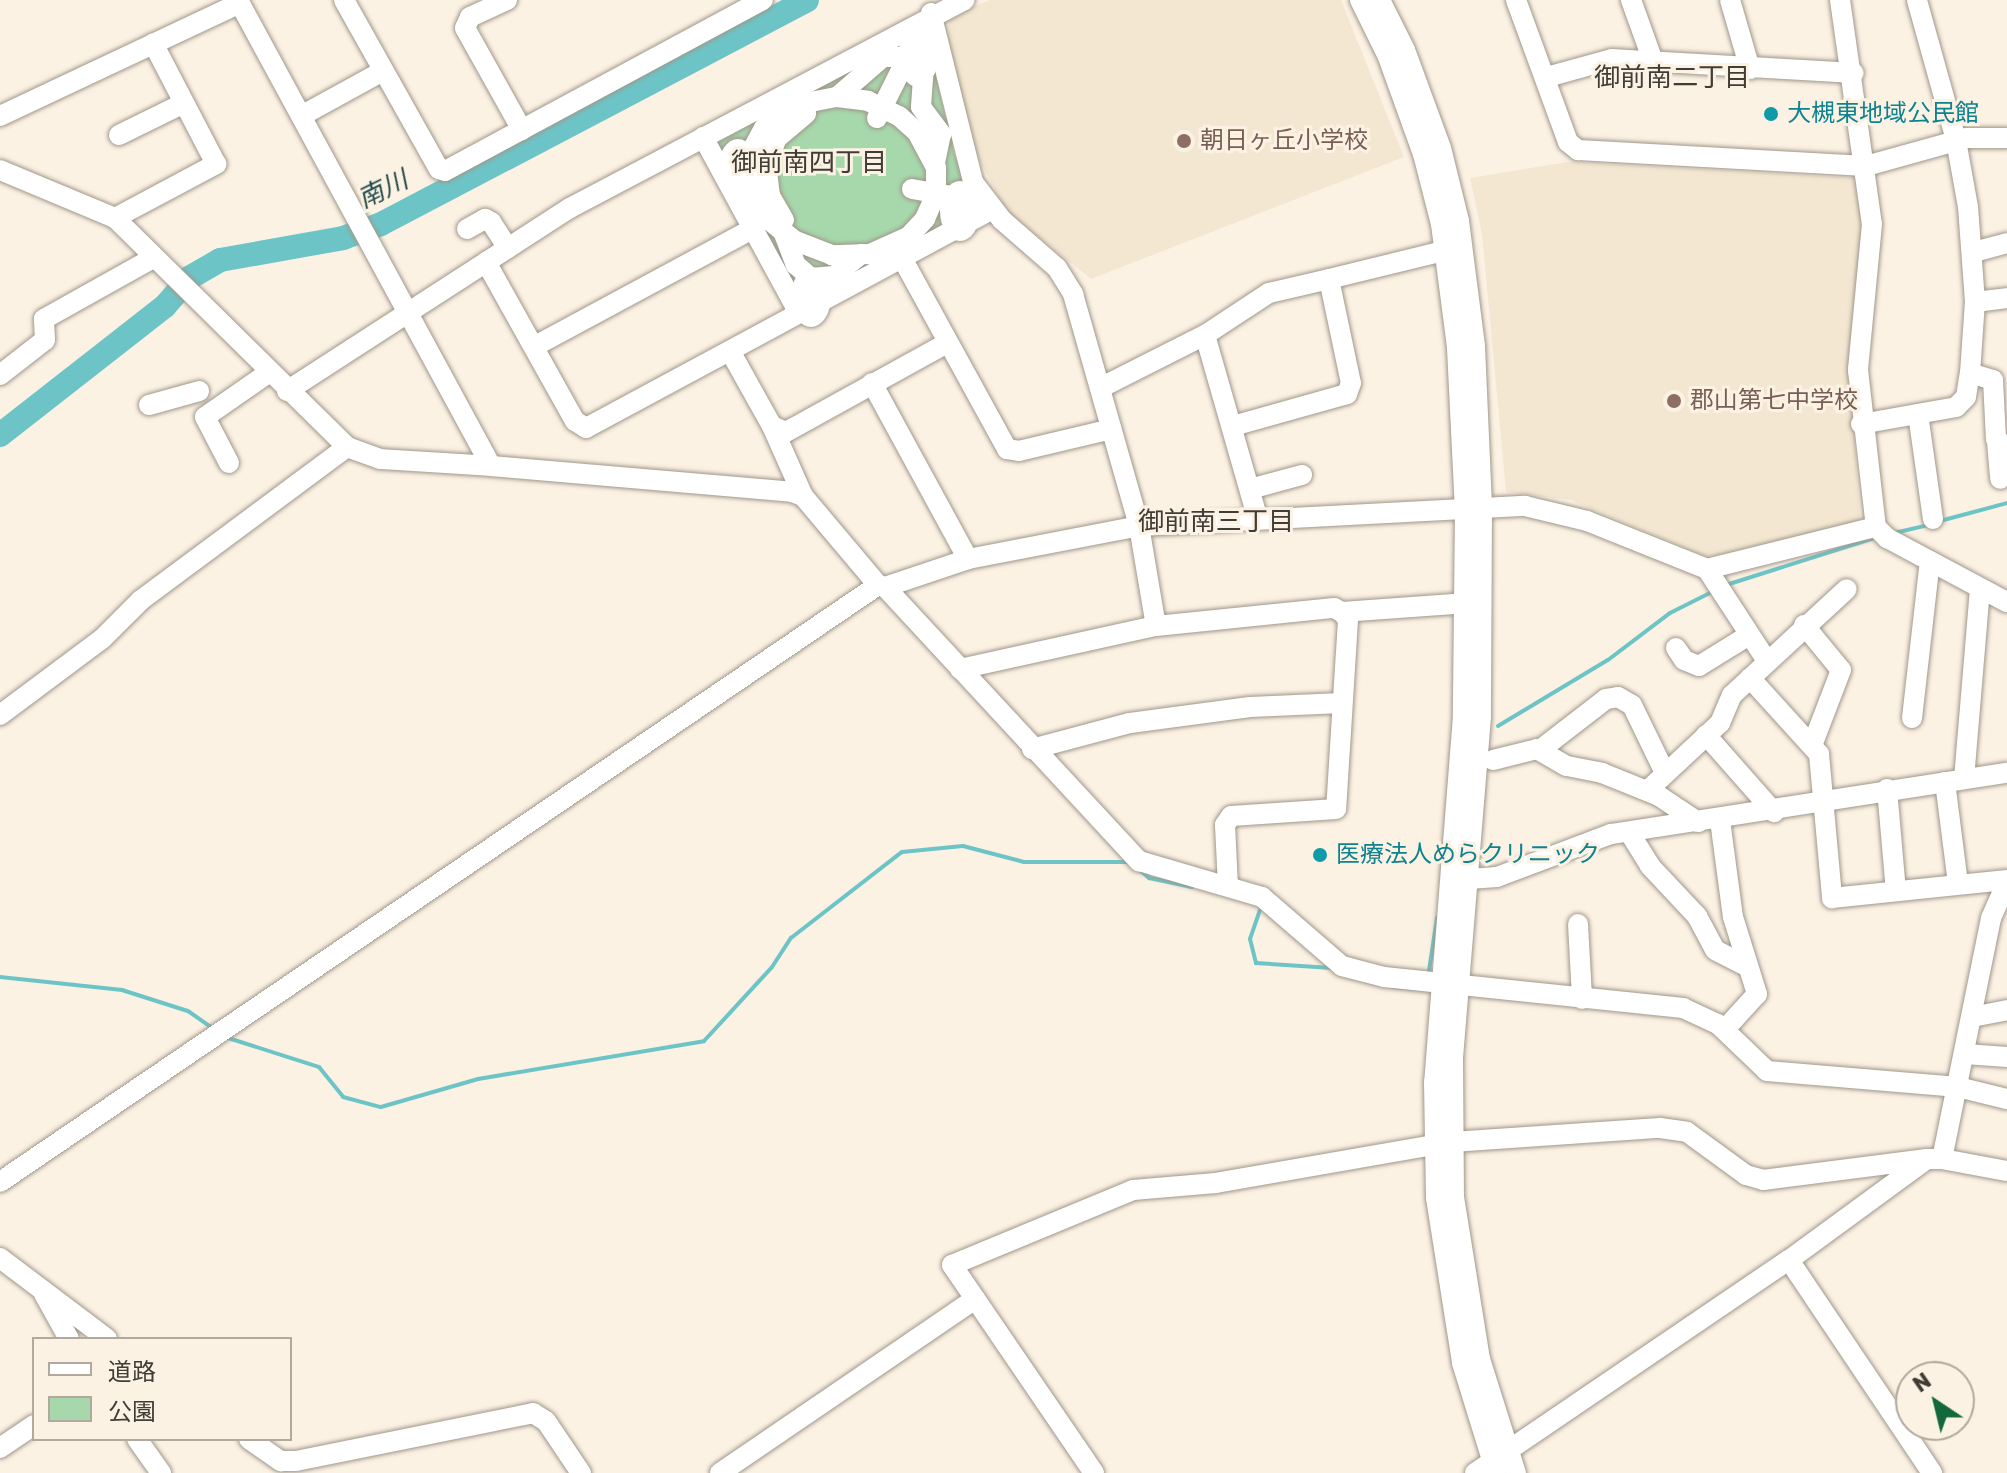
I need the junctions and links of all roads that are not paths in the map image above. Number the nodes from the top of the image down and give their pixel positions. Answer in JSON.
{"nodes":[{"id":1,"x":344,"y":0,"type":"edge"},
{"id":2,"x":507,"y":0,"type":"edge"},
{"id":3,"x":763,"y":0,"type":"edge"},
{"id":4,"x":964,"y":0,"type":"edge"},
{"id":5,"x":1360,"y":0,"type":"edge"},
{"id":6,"x":1380,"y":0,"type":"edge"},
{"id":7,"x":1516,"y":0,"type":"edge"},
{"id":8,"x":1631,"y":0,"type":"edge"},
{"id":9,"x":1730,"y":0,"type":"edge"},
{"id":10,"x":1840,"y":0,"type":"edge"},
{"id":11,"x":1917,"y":0,"type":"edge"},
{"id":12,"x":239,"y":2,"type":"edge"},
{"id":13,"x":931,"y":13,"type":"junction"},
{"id":14,"x":153,"y":43,"type":"junction"},
{"id":15,"x":915,"y":43,"type":"junction"},
{"id":16,"x":1653,"y":61,"type":"junction"},
{"id":17,"x":1750,"y":69,"type":"junction"},
{"id":18,"x":383,"y":71,"type":"junction"},
{"id":19,"x":1854,"y":73,"type":"junction"},
{"id":20,"x":817,"y":75,"type":"junction"},
{"id":21,"x":1547,"y":77,"type":"junction"},
{"id":22,"x":184,"y":103,"type":"junction"},
{"id":23,"x":832,"y":104,"type":"junction"},
{"id":24,"x":880,"y":113,"type":"junction"},
{"id":25,"x":754,"y":115,"type":"dead end"},
{"id":26,"x":0,"y":116,"type":"edge"},
{"id":27,"x":301,"y":116,"type":"junction"},
{"id":28,"x":522,"y":130,"type":"junction"},
{"id":29,"x":119,"y":135,"type":"dead end"},
{"id":30,"x":2007,"y":138,"type":"edge"},
{"id":31,"x":1956,"y":140,"type":"junction"},
{"id":32,"x":738,"y":157,"type":"junction"},
{"id":33,"x":935,"y":163,"type":"junction"},
{"id":34,"x":1866,"y":166,"type":"junction"},
{"id":35,"x":0,"y":170,"type":"edge"},
{"id":36,"x":912,"y":189,"type":"dead end"},
{"id":37,"x":957,"y":199,"type":"junction"},
{"id":38,"x":992,"y":209,"type":"junction"},
{"id":39,"x":115,"y":218,"type":"junction"},
{"id":40,"x":467,"y":229,"type":"dead end"},
{"id":41,"x":752,"y":229,"type":"junction"},
{"id":42,"x":784,"y":234,"type":"junction"},
{"id":43,"x":807,"y":237,"type":"junction"},
{"id":44,"x":2007,"y":243,"type":"edge"},
{"id":45,"x":508,"y":248,"type":"junction"},
{"id":46,"x":1974,"y":252,"type":"junction"},
{"id":47,"x":1436,"y":253,"type":"dead end"},
{"id":48,"x":861,"y":254,"type":"junction"},
{"id":49,"x":902,"y":258,"type":"junction"},
{"id":50,"x":157,"y":262,"type":"junction"},
{"id":51,"x":486,"y":262,"type":"junction"},
{"id":52,"x":1329,"y":279,"type":"junction"},
{"id":53,"x":2007,"y":298,"type":"edge"},
{"id":54,"x":1975,"y":302,"type":"junction"},
{"id":55,"x":408,"y":313,"type":"junction"},
{"id":56,"x":799,"y":313,"type":"junction"},
{"id":57,"x":1205,"y":335,"type":"junction"},
{"id":58,"x":947,"y":343,"type":"junction"},
{"id":59,"x":535,"y":346,"type":"junction"},
{"id":60,"x":730,"y":351,"type":"junction"},
{"id":61,"x":268,"y":373,"type":"junction"},
{"id":62,"x":1970,"y":373,"type":"junction"},
{"id":63,"x":0,"y":375,"type":"edge"},
{"id":64,"x":2000,"y":377,"type":"edge"},
{"id":65,"x":872,"y":383,"type":"junction"},
{"id":66,"x":1100,"y":388,"type":"junction"},
{"id":67,"x":287,"y":391,"type":"junction"},
{"id":68,"x":149,"y":405,"type":"dead end"},
{"id":69,"x":211,"y":413,"type":"junction"},
{"id":70,"x":1918,"y":414,"type":"junction"},
{"id":71,"x":1861,"y":424,"type":"junction"},
{"id":72,"x":772,"y":426,"type":"junction"},
{"id":73,"x":1233,"y":426,"type":"junction"},
{"id":74,"x":1111,"y":429,"type":"junction"},
{"id":75,"x":2002,"y":444,"type":"edge"},
{"id":76,"x":347,"y":447,"type":"junction"},
{"id":77,"x":229,"y":463,"type":"dead end"},
{"id":78,"x":491,"y":466,"type":"junction"},
{"id":79,"x":1302,"y":475,"type":"dead end"},
{"id":80,"x":2000,"y":479,"type":"dead end"},
{"id":81,"x":1250,"y":489,"type":"junction"},
{"id":82,"x":803,"y":496,"type":"junction"},
{"id":83,"x":1474,"y":509,"type":"junction"},
{"id":84,"x":1933,"y":519,"type":"dead end"},
{"id":85,"x":1258,"y":520,"type":"junction"},
{"id":86,"x":1139,"y":526,"type":"junction"},
{"id":87,"x":1876,"y":527,"type":"junction"},
{"id":88,"x":968,"y":559,"type":"junction"},
{"id":89,"x":1930,"y":561,"type":"junction"},
{"id":90,"x":1707,"y":569,"type":"junction"},
{"id":91,"x":881,"y":586,"type":"junction"},
{"id":92,"x":1847,"y":589,"type":"dead end"},
{"id":93,"x":1980,"y":589,"type":"junction"},
{"id":94,"x":2007,"y":602,"type":"edge"},
{"id":95,"x":1454,"y":604,"type":"dead end"},
{"id":96,"x":1342,"y":612,"type":"junction"},
{"id":97,"x":1804,"y":625,"type":"junction"},
{"id":98,"x":1156,"y":626,"type":"junction"},
{"id":99,"x":1749,"y":635,"type":"junction"},
{"id":100,"x":1676,"y":648,"type":"dead end"},
{"id":101,"x":1767,"y":661,"type":"junction"},
{"id":102,"x":960,"y":669,"type":"junction"},
{"id":103,"x":1750,"y":678,"type":"junction"},
{"id":104,"x":1342,"y":703,"type":"junction"},
{"id":105,"x":0,"y":715,"type":"edge"},
{"id":106,"x":1912,"y":718,"type":"dead end"},
{"id":107,"x":1706,"y":735,"type":"junction"},
{"id":108,"x":1813,"y":743,"type":"junction"},
{"id":109,"x":1032,"y":749,"type":"junction"},
{"id":110,"x":1540,"y":750,"type":"junction"},
{"id":111,"x":1493,"y":760,"type":"dead end"},
{"id":112,"x":1664,"y":771,"type":"junction"},
{"id":113,"x":2007,"y":773,"type":"edge"},
{"id":114,"x":1955,"y":780,"type":"junction"},
{"id":115,"x":1887,"y":789,"type":"junction"},
{"id":116,"x":1647,"y":791,"type":"junction"},
{"id":117,"x":1823,"y":800,"type":"junction"},
{"id":118,"x":1774,"y":812,"type":"junction"},
{"id":119,"x":1720,"y":820,"type":"junction"},
{"id":120,"x":1698,"y":822,"type":"junction"},
{"id":121,"x":1629,"y":832,"type":"junction"},
{"id":122,"x":1469,"y":879,"type":"junction"},
{"id":123,"x":2007,"y":881,"type":"edge"},
{"id":124,"x":1958,"y":884,"type":"junction"},
{"id":125,"x":1228,"y":886,"type":"junction"},
{"id":126,"x":1896,"y":891,"type":"junction"},
{"id":127,"x":1578,"y":924,"type":"dead end"},
{"id":128,"x":1744,"y":965,"type":"junction"},
{"id":129,"x":1451,"y":983,"type":"junction"},
{"id":130,"x":1582,"y":999,"type":"junction"},
{"id":131,"x":2007,"y":1010,"type":"edge"},
{"id":132,"x":1972,"y":1017,"type":"junction"},
{"id":133,"x":1725,"y":1029,"type":"junction"},
{"id":134,"x":1965,"y":1054,"type":"junction"},
{"id":135,"x":2007,"y":1057,"type":"edge"},
{"id":136,"x":1958,"y":1087,"type":"junction"},
{"id":137,"x":2007,"y":1099,"type":"edge"},
{"id":138,"x":1444,"y":1144,"type":"junction"},
{"id":139,"x":1935,"y":1159,"type":"junction"},
{"id":140,"x":2007,"y":1171,"type":"edge"},
{"id":141,"x":0,"y":1182,"type":"edge"},
{"id":142,"x":0,"y":1258,"type":"edge"},
{"id":143,"x":1789,"y":1260,"type":"junction"},
{"id":144,"x":43,"y":1291,"type":"junction"},
{"id":145,"x":975,"y":1299,"type":"junction"},
{"id":146,"x":68,"y":1337,"type":"edge"},
{"id":147,"x":104,"y":1337,"type":"edge"},
{"id":148,"x":32,"y":1426,"type":"edge"},
{"id":149,"x":138,"y":1441,"type":"edge"},
{"id":150,"x":252,"y":1441,"type":"edge"},
{"id":151,"x":0,"y":1448,"type":"edge"},
{"id":152,"x":1492,"y":1465,"type":"edge"},
{"id":153,"x":161,"y":1473,"type":"edge"},
{"id":154,"x":581,"y":1473,"type":"edge"},
{"id":155,"x":720,"y":1473,"type":"edge"},
{"id":156,"x":1094,"y":1473,"type":"edge"},
{"id":157,"x":1516,"y":1473,"type":"edge"},
{"id":158,"x":1932,"y":1473,"type":"edge"}],
"edges":[{"from":1,"to":18,"type":"street"},
{"from":2,"to":28,"type":"street"},
{"from":3,"to":28,"type":"street"},
{"from":4,"to":13,"type":"street"},
{"from":5,"to":83,"type":"street"},
{"from":6,"to":83,"type":"street"},
{"from":7,"to":21,"type":"street"},
{"from":8,"to":16,"type":"street"},
{"from":9,"to":17,"type":"street"},
{"from":10,"to":19,"type":"street"},
{"from":11,"to":31,"type":"street"},
{"from":12,"to":14,"type":"street"},
{"from":12,"to":27,"type":"street"},
{"from":13,"to":20,"type":"street"},
{"from":13,"to":38,"type":"street"},
{"from":14,"to":22,"type":"street"},
{"from":14,"to":26,"type":"street"},
{"from":15,"to":23,"type":"street"},
{"from":15,"to":24,"type":"street"},
{"from":15,"to":33,"type":"street"},
{"from":16,"to":17,"type":"street"},
{"from":16,"to":21,"type":"street"},
{"from":17,"to":19,"type":"street"},
{"from":18,"to":27,"type":"street"},
{"from":18,"to":28,"type":"street"},
{"from":19,"to":34,"type":"street"},
{"from":20,"to":23,"type":"street"},
{"from":20,"to":32,"type":"street"},
{"from":21,"to":34,"type":"street"},
{"from":22,"to":29,"type":"street"},
{"from":22,"to":39,"type":"street"},
{"from":23,"to":24,"type":"street"},
{"from":23,"to":32,"type":"street"},
{"from":24,"to":33,"type":"street"},
{"from":25,"to":32,"type":"street"},
{"from":27,"to":55,"type":"street"},
{"from":30,"to":31,"type":"street"},
{"from":31,"to":34,"type":"street"},
{"from":31,"to":46,"type":"street"},
{"from":32,"to":41,"type":"street"},
{"from":32,"to":42,"type":"street"},
{"from":32,"to":43,"type":"street"},
{"from":32,"to":45,"type":"street"},
{"from":33,"to":37,"type":"street"},
{"from":34,"to":71,"type":"street"},
{"from":35,"to":39,"type":"street"},
{"from":36,"to":37,"type":"street"},
{"from":37,"to":48,"type":"street"},
{"from":38,"to":49,"type":"street"},
{"from":38,"to":66,"type":"street"},
{"from":39,"to":50,"type":"street"},
{"from":40,"to":45,"type":"street"},
{"from":41,"to":56,"type":"street"},
{"from":41,"to":59,"type":"street"},
{"from":42,"to":43,"type":"street"},
{"from":42,"to":48,"type":"street"},
{"from":43,"to":48,"type":"street"},
{"from":44,"to":46,"type":"street"},
{"from":45,"to":51,"type":"street"},
{"from":46,"to":54,"type":"street"},
{"from":47,"to":52,"type":"street"},
{"from":49,"to":56,"type":"street"},
{"from":49,"to":58,"type":"street"},
{"from":50,"to":61,"type":"street"},
{"from":50,"to":63,"type":"street"},
{"from":51,"to":55,"type":"street"},
{"from":51,"to":59,"type":"street"},
{"from":52,"to":57,"type":"street"},
{"from":52,"to":73,"type":"street"},
{"from":53,"to":54,"type":"street"},
{"from":54,"to":62,"type":"street"},
{"from":55,"to":67,"type":"street"},
{"from":55,"to":78,"type":"street"},
{"from":56,"to":60,"type":"street"},
{"from":57,"to":66,"type":"street"},
{"from":57,"to":73,"type":"street"},
{"from":58,"to":65,"type":"street"},
{"from":58,"to":74,"type":"street"},
{"from":59,"to":60,"type":"street"},
{"from":60,"to":72,"type":"street"},
{"from":61,"to":67,"type":"street"},
{"from":61,"to":69,"type":"street"},
{"from":62,"to":64,"type":"street"},
{"from":62,"to":70,"type":"street"},
{"from":64,"to":75,"type":"street"},
{"from":65,"to":72,"type":"street"},
{"from":65,"to":88,"type":"street"},
{"from":66,"to":74,"type":"street"},
{"from":67,"to":76,"type":"street"},
{"from":68,"to":69,"type":"street"},
{"from":69,"to":77,"type":"street"},
{"from":70,"to":71,"type":"street"},
{"from":70,"to":84,"type":"street"},
{"from":71,"to":87,"type":"street"},
{"from":72,"to":82,"type":"street"},
{"from":73,"to":81,"type":"street"},
{"from":74,"to":86,"type":"street"},
{"from":75,"to":80,"type":"street"},
{"from":76,"to":78,"type":"street"},
{"from":76,"to":105,"type":"street"},
{"from":78,"to":82,"type":"street"},
{"from":79,"to":81,"type":"street"},
{"from":81,"to":85,"type":"street"},
{"from":82,"to":91,"type":"street"},
{"from":83,"to":85,"type":"street"},
{"from":83,"to":90,"type":"street"},
{"from":83,"to":122,"type":"street"},
{"from":83,"to":129,"type":"street"},
{"from":85,"to":86,"type":"street"},
{"from":86,"to":88,"type":"street"},
{"from":86,"to":98,"type":"street"},
{"from":87,"to":89,"type":"street"},
{"from":87,"to":90,"type":"street"},
{"from":88,"to":91,"type":"street"},
{"from":89,"to":93,"type":"street"},
{"from":89,"to":106,"type":"street"},
{"from":90,"to":99,"type":"street"},
{"from":91,"to":102,"type":"street"},
{"from":91,"to":141,"type":"street"},
{"from":92,"to":97,"type":"street"},
{"from":93,"to":94,"type":"street"},
{"from":93,"to":114,"type":"street"},
{"from":95,"to":96,"type":"street"},
{"from":96,"to":98,"type":"street"},
{"from":96,"to":104,"type":"street"},
{"from":97,"to":101,"type":"street"},
{"from":97,"to":108,"type":"street"},
{"from":98,"to":102,"type":"street"},
{"from":99,"to":100,"type":"street"},
{"from":99,"to":101,"type":"street"},
{"from":101,"to":103,"type":"street"},
{"from":102,"to":109,"type":"street"},
{"from":103,"to":107,"type":"street"},
{"from":103,"to":108,"type":"street"},
{"from":104,"to":109,"type":"street"},
{"from":104,"to":125,"type":"street"},
{"from":107,"to":112,"type":"street"},
{"from":107,"to":118,"type":"street"},
{"from":108,"to":117,"type":"street"},
{"from":109,"to":125,"type":"street"},
{"from":110,"to":111,"type":"street"},
{"from":110,"to":112,"type":"street"},
{"from":110,"to":116,"type":"street"},
{"from":112,"to":116,"type":"street"},
{"from":113,"to":114,"type":"street"},
{"from":114,"to":115,"type":"street"},
{"from":114,"to":124,"type":"street"},
{"from":115,"to":117,"type":"street"},
{"from":115,"to":126,"type":"street"},
{"from":116,"to":120,"type":"street"},
{"from":117,"to":118,"type":"street"},
{"from":117,"to":126,"type":"street"},
{"from":118,"to":119,"type":"street"},
{"from":119,"to":120,"type":"street"},
{"from":119,"to":128,"type":"street"},
{"from":120,"to":121,"type":"street"},
{"from":121,"to":122,"type":"street"},
{"from":121,"to":128,"type":"street"},
{"from":122,"to":129,"type":"street"},
{"from":123,"to":124,"type":"street"},
{"from":123,"to":132,"type":"street"},
{"from":124,"to":126,"type":"street"},
{"from":125,"to":129,"type":"street"},
{"from":127,"to":130,"type":"street"},
{"from":128,"to":133,"type":"street"},
{"from":129,"to":130,"type":"street"},
{"from":129,"to":138,"type":"street"},
{"from":130,"to":133,"type":"street"},
{"from":131,"to":132,"type":"street"},
{"from":132,"to":134,"type":"street"},
{"from":133,"to":136,"type":"street"},
{"from":134,"to":135,"type":"street"},
{"from":134,"to":136,"type":"street"},
{"from":136,"to":137,"type":"street"},
{"from":136,"to":139,"type":"street"},
{"from":138,"to":139,"type":"street"},
{"from":138,"to":145,"type":"street"},
{"from":138,"to":152,"type":"street"},
{"from":139,"to":140,"type":"street"},
{"from":139,"to":143,"type":"street"},
{"from":142,"to":144,"type":"street"},
{"from":143,"to":152,"type":"street"},
{"from":143,"to":158,"type":"street"},
{"from":144,"to":146,"type":"street"},
{"from":144,"to":147,"type":"street"},
{"from":145,"to":155,"type":"street"},
{"from":145,"to":156,"type":"street"},
{"from":148,"to":151,"type":"street"},
{"from":149,"to":153,"type":"street"},
{"from":150,"to":154,"type":"street"},
{"from":152,"to":157,"type":"street"}]}
